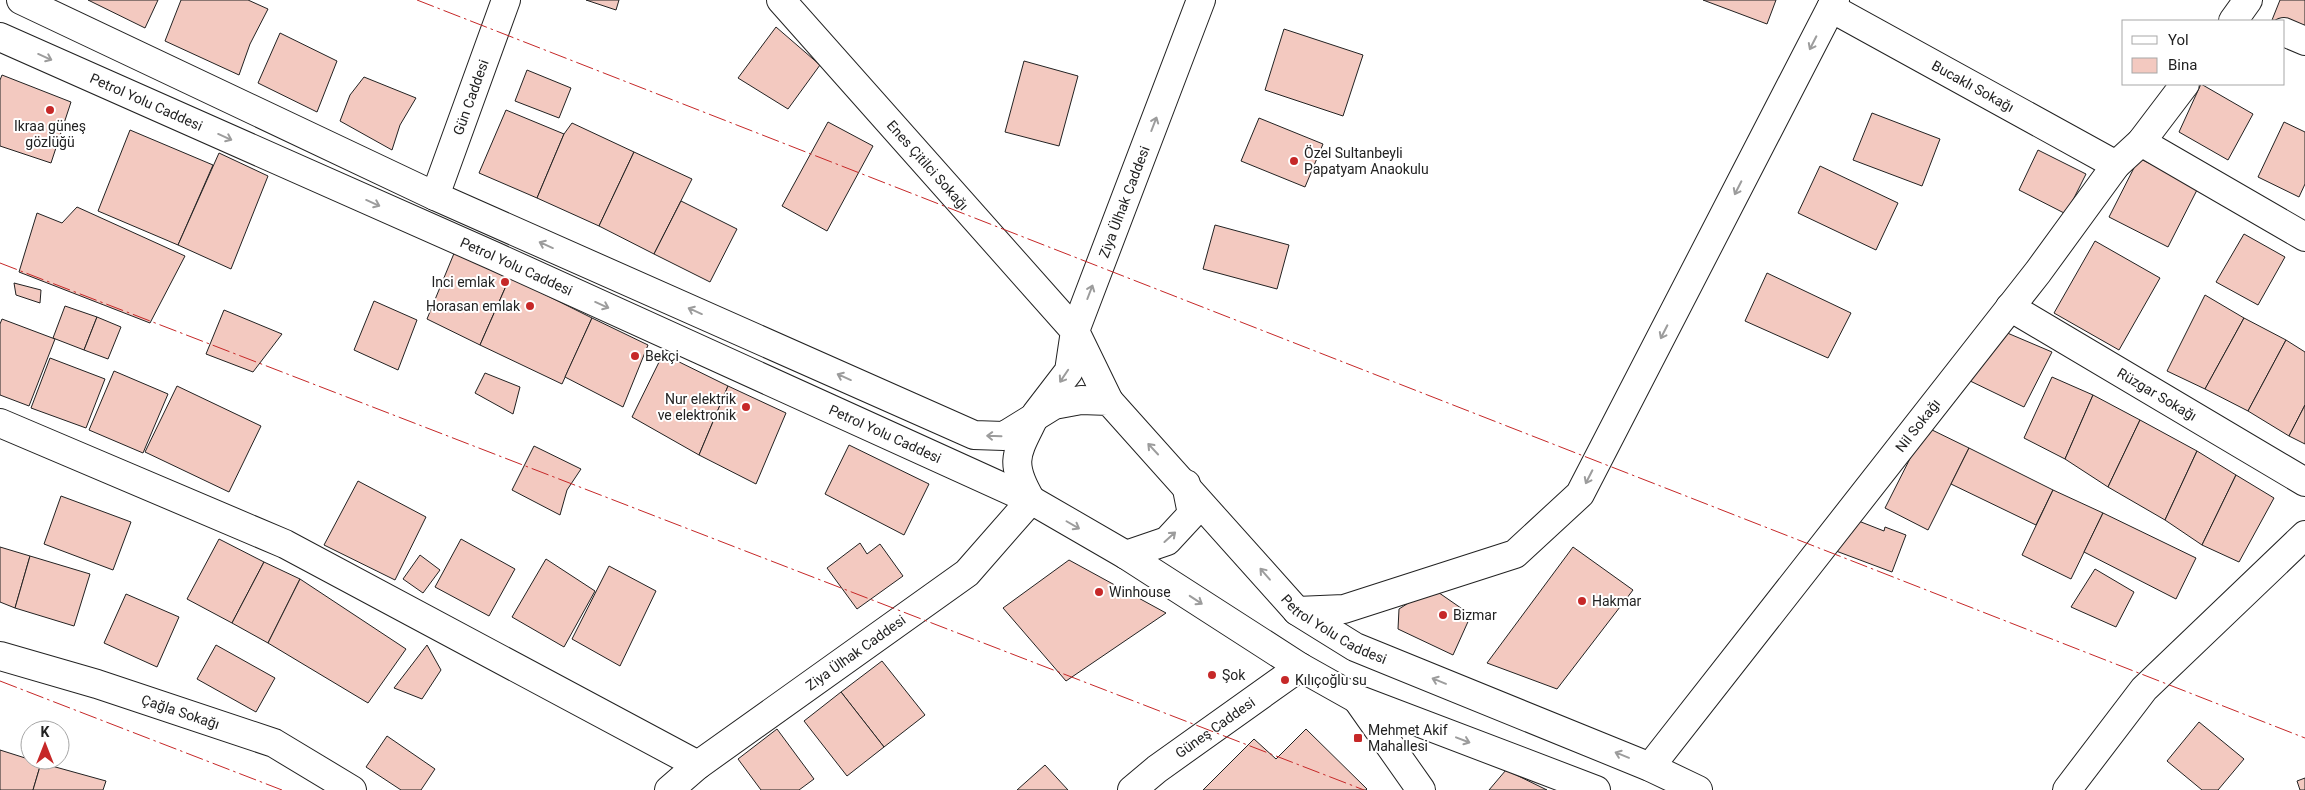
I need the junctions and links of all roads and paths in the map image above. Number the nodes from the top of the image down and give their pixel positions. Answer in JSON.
{"nodes":[{"id":1,"x":21,"y":0,"type":"edge"},
{"id":2,"x":506,"y":0,"type":"edge"},
{"id":3,"x":781,"y":0,"type":"edge"},
{"id":4,"x":1200,"y":0,"type":"edge"},
{"id":5,"x":1833,"y":4,"type":"edge"},
{"id":6,"x":2285,"y":32,"type":"edge"},
{"id":7,"x":0,"y":37,"type":"edge"},
{"id":8,"x":2305,"y":41,"type":"edge"},
{"id":9,"x":2184,"y":85,"type":"edge"},
{"id":10,"x":2141,"y":142,"type":"junction"},
{"id":11,"x":2116,"y":165,"type":"junction"},
{"id":12,"x":435,"y":196,"type":"junction"},
{"id":13,"x":2305,"y":238,"type":"edge"},
{"id":14,"x":2010,"y":307,"type":"junction"},
{"id":15,"x":1075,"y":331,"type":"junction"},
{"id":16,"x":1109,"y":400,"type":"junction"},
{"id":17,"x":1036,"y":414,"type":"junction"},
{"id":18,"x":0,"y":423,"type":"edge"},
{"id":19,"x":2305,"y":482,"type":"edge"},
{"id":20,"x":1186,"y":484,"type":"junction"},
{"id":21,"x":1031,"y":500,"type":"junction"},
{"id":22,"x":2305,"y":535,"type":"edge"},
{"id":23,"x":1126,"y":555,"type":"junction"},
{"id":24,"x":1297,"y":611,"type":"junction"},
{"id":25,"x":0,"y":656,"type":"edge"},
{"id":26,"x":1300,"y":667,"type":"junction"},
{"id":27,"x":1357,"y":699,"type":"junction"},
{"id":28,"x":698,"y":765,"type":"junction"},
{"id":29,"x":1650,"y":766,"type":"junction"},
{"id":30,"x":352,"y":790,"type":"edge"},
{"id":31,"x":668,"y":790,"type":"edge"},
{"id":32,"x":1132,"y":790,"type":"edge"},
{"id":33,"x":1421,"y":790,"type":"edge"},
{"id":34,"x":1596,"y":790,"type":"edge"},
{"id":35,"x":1698,"y":790,"type":"edge"},
{"id":36,"x":2067,"y":790,"type":"edge"}],
"edges":[{"from":1,"to":12,"type":"street"},
{"from":2,"to":12,"type":"street","name":"Gün Caddesi"},
{"from":3,"to":15,"type":"street","name":"Enes Çitilci Sokağı"},
{"from":15,"to":4,"type":"street","name":"Ziya Ülhak Caddesi","one_way":true},
{"from":5,"to":11,"type":"street","name":"Bucaklı Sokağı"},
{"from":5,"to":24,"type":"street","one_way":true},
{"from":6,"to":8,"type":"street"},
{"from":7,"to":21,"type":"street","name":"Petrol Yolu Caddesi","one_way":true},
{"from":9,"to":10,"type":"street","name":"Nil Sokağı"},
{"from":10,"to":11,"type":"street","name":"Nil Sokağı"},
{"from":10,"to":13,"type":"street"},
{"from":11,"to":14,"type":"street","name":"Nil Sokağı"},
{"from":17,"to":12,"type":"street","one_way":true},
{"from":14,"to":19,"type":"street","name":"Rüzgar Sokağı"},
{"from":14,"to":29,"type":"street","name":"Nil Sokağı"},
{"from":15,"to":16,"type":"street"},
{"from":15,"to":17,"type":"street","name":"Ziya Ülhak Caddesi","one_way":true},
{"from":16,"to":17,"type":"street"},
{"from":20,"to":16,"type":"street","name":"Petrol Yolu Caddesi","one_way":true},
{"from":17,"to":21,"type":"street"},
{"from":18,"to":28,"type":"street"},
{"from":23,"to":20,"type":"street","one_way":true},
{"from":24,"to":20,"type":"street","name":"Petrol Yolu Caddesi","one_way":true},
{"from":21,"to":23,"type":"street","name":"Petrol Yolu Caddesi","one_way":true},
{"from":21,"to":28,"type":"street","name":"Ziya Ülhak Caddesi"},
{"from":22,"to":36,"type":"street"},
{"from":23,"to":26,"type":"street","name":"Petrol Yolu Caddesi","one_way":true},
{"from":29,"to":24,"type":"street","name":"Petrol Yolu Caddesi","one_way":true},
{"from":25,"to":30,"type":"street","name":"Çağla Sokağı"},
{"from":26,"to":27,"type":"street","name":"Petrol Yolu Caddesi"},
{"from":26,"to":32,"type":"street","name":"Güneş Caddesi"},
{"from":27,"to":33,"type":"street"},
{"from":27,"to":34,"type":"street","name":"Petrol Yolu Caddesi","one_way":true},
{"from":28,"to":31,"type":"street","name":"Ziya Ülhak Caddesi"},
{"from":29,"to":35,"type":"street","name":"Petrol Yolu Caddesi"}]}
